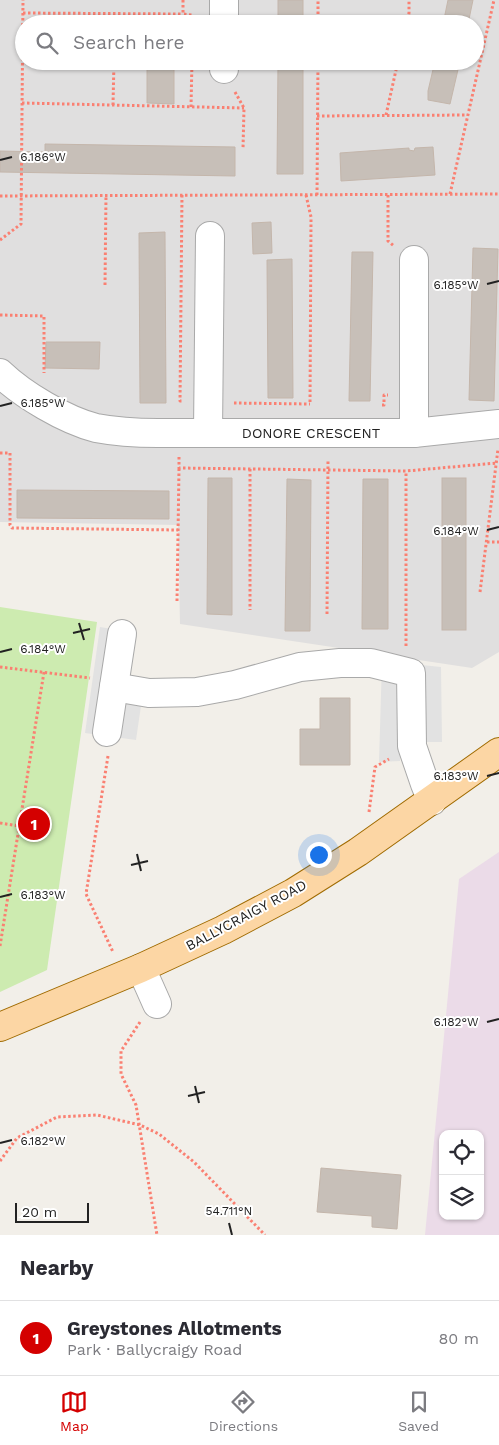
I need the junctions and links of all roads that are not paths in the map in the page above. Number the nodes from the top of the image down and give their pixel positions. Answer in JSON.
{"nodes":[{"id":1,"x":224,"y":0,"type":"edge"},
{"id":2,"x":224,"y":15,"type":"edge"},
{"id":3,"x":210,"y":236,"type":"dead end"},
{"id":4,"x":414,"y":260,"type":"road end"},
{"id":5,"x":0,"y":373,"type":"edge"},
{"id":6,"x":499,"y":424,"type":"edge"},
{"id":7,"x":208,"y":433,"type":"junction"},
{"id":8,"x":414,"y":433,"type":"junction"},
{"id":9,"x":122,"y":634,"type":"dead end"},
{"id":10,"x":114,"y":687,"type":"junction"},
{"id":11,"x":107,"y":732,"type":"road end"},
{"id":12,"x":499,"y":752,"type":"edge"},
{"id":13,"x":432,"y":801,"type":"junction"},
{"id":14,"x":129,"y":963,"type":"junction"},
{"id":15,"x":157,"y":1004,"type":"road end"},
{"id":16,"x":0,"y":1027,"type":"edge"}],
"edges":[{"from":1,"to":2,"type":"street"},
{"from":3,"to":7,"type":"street"},
{"from":4,"to":8,"type":"street"},
{"from":5,"to":7,"type":"street","name":"DONORE CRESCENT"},
{"from":6,"to":8,"type":"street","name":"DONORE CRESCENT"},
{"from":7,"to":8,"type":"street","name":"DONORE CRESCENT"},
{"from":9,"to":10,"type":"street"},
{"from":10,"to":11,"type":"street"},
{"from":10,"to":13,"type":"street"},
{"from":12,"to":13,"type":"main road","name":"BALLYCRAIGY ROAD"},
{"from":13,"to":14,"type":"main road","name":"BALLYCRAIGY ROAD"},
{"from":14,"to":15,"type":"street"},
{"from":14,"to":16,"type":"main road","name":"BALLYCRAIGY ROAD"}]}
